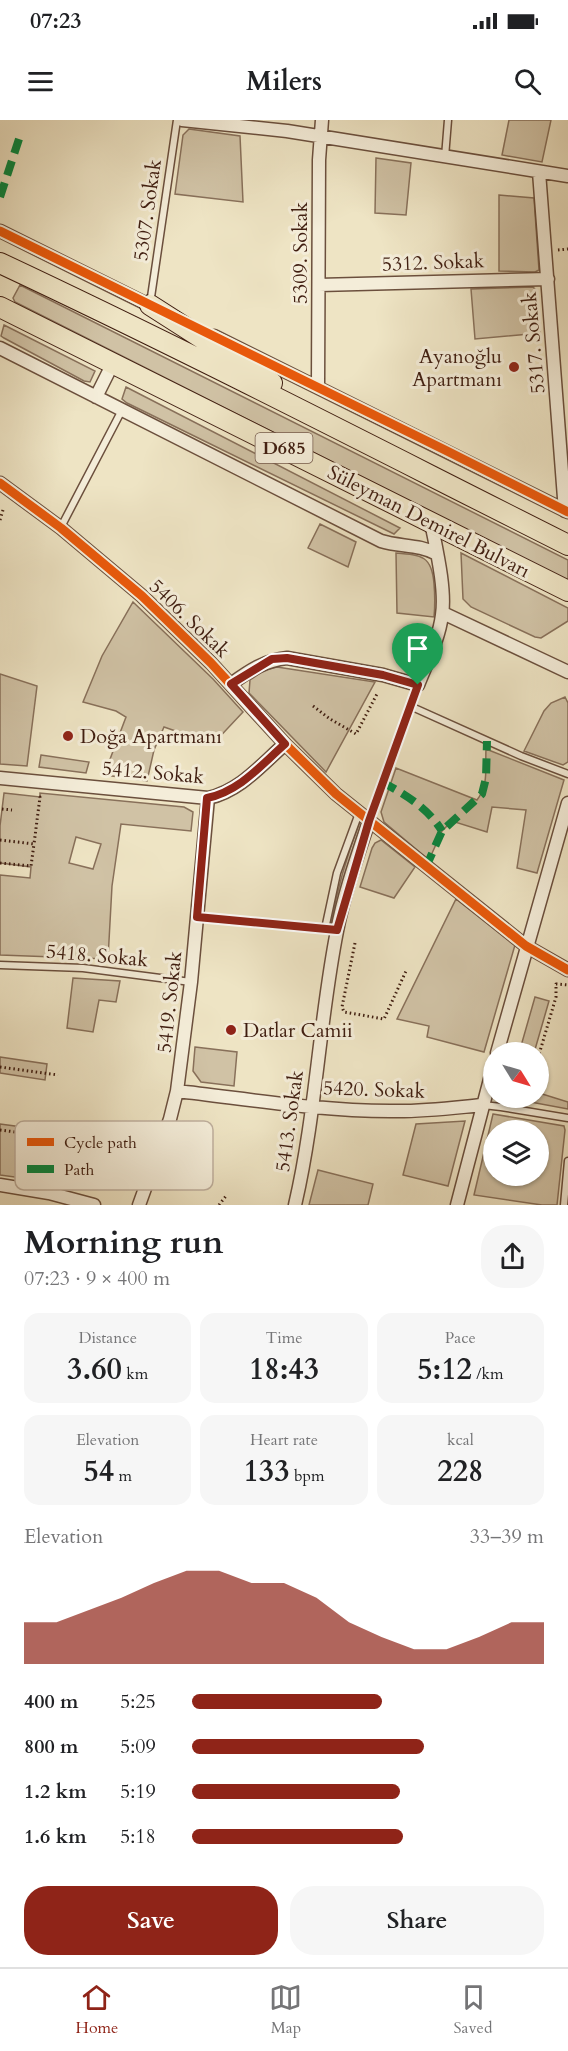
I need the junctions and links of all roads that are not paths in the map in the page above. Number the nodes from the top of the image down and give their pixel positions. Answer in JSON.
{"nodes":[{"id":1,"x":177,"y":120,"type":"edge"},
{"id":2,"x":182,"y":120,"type":"edge"},
{"id":3,"x":322,"y":120,"type":"edge"},
{"id":4,"x":448,"y":120,"type":"edge"},
{"id":5,"x":320,"y":137,"type":"junction"},
{"id":6,"x":445,"y":157,"type":"junction"},
{"id":7,"x":539,"y":172,"type":"junction"},
{"id":8,"x":568,"y":176,"type":"edge"},
{"id":9,"x":0,"y":231,"type":"edge"},
{"id":10,"x":0,"y":263,"type":"edge"},
{"id":11,"x":548,"y":279,"type":"junction"},
{"id":12,"x":319,"y":285,"type":"junction"},
{"id":13,"x":150,"y":305,"type":"junction"},
{"id":14,"x":0,"y":307,"type":"edge"},
{"id":15,"x":0,"y":348,"type":"edge"},
{"id":16,"x":113,"y":363,"type":"junction"},
{"id":17,"x":318,"y":387,"type":"junction"},
{"id":18,"x":96,"y":397,"type":"junction"},
{"id":19,"x":563,"y":400,"type":"edge"},
{"id":20,"x":122,"y":411,"type":"junction"},
{"id":21,"x":352,"y":435,"type":"junction"},
{"id":22,"x":0,"y":483,"type":"edge"},
{"id":23,"x":567,"y":511,"type":"edge"},
{"id":24,"x":431,"y":522,"type":"junction"},
{"id":25,"x":61,"y":528,"type":"junction"},
{"id":26,"x":568,"y":545,"type":"edge"},
{"id":27,"x":437,"y":554,"type":"junction"},
{"id":28,"x":568,"y":591,"type":"edge"},
{"id":29,"x":443,"y":613,"type":"junction"},
{"id":30,"x":568,"y":672,"type":"edge"},
{"id":31,"x":231,"y":684,"type":"junction"},
{"id":32,"x":418,"y":685,"type":"junction"},
{"id":33,"x":410,"y":706,"type":"junction"},
{"id":34,"x":285,"y":744,"type":"junction"},
{"id":35,"x":568,"y":774,"type":"edge"},
{"id":36,"x":0,"y":778,"type":"edge"},
{"id":37,"x":207,"y":798,"type":"junction"},
{"id":38,"x":568,"y":803,"type":"edge"},
{"id":39,"x":364,"y":817,"type":"junction"},
{"id":40,"x":197,"y":917,"type":"junction"},
{"id":41,"x":331,"y":929,"type":"junction"},
{"id":42,"x":526,"y":946,"type":"junction"},
{"id":43,"x":0,"y":965,"type":"edge"},
{"id":44,"x":568,"y":970,"type":"edge"},
{"id":45,"x":191,"y":982,"type":"junction"},
{"id":46,"x":499,"y":1042,"type":"edge"},
{"id":47,"x":177,"y":1091,"type":"junction"},
{"id":48,"x":483,"y":1102,"type":"edge"},
{"id":49,"x":482,"y":1105,"type":"junction"},
{"id":50,"x":312,"y":1107,"type":"junction"},
{"id":51,"x":568,"y":1118,"type":"edge"},
{"id":52,"x":169,"y":1121,"type":"edge"},
{"id":53,"x":568,"y":1161,"type":"edge"},
{"id":54,"x":0,"y":1185,"type":"edge"},
{"id":55,"x":15,"y":1187,"type":"edge"},
{"id":56,"x":31,"y":1190,"type":"edge"},
{"id":57,"x":144,"y":1190,"type":"edge"},
{"id":58,"x":94,"y":1205,"type":"edge"},
{"id":59,"x":139,"y":1205,"type":"edge"},
{"id":60,"x":295,"y":1205,"type":"edge"},
{"id":61,"x":457,"y":1205,"type":"edge"},
{"id":62,"x":564,"y":1205,"type":"edge"}],
"edges":[{"from":1,"to":13,"type":"lane","name":"5307. Sokak"},
{"from":2,"to":5,"type":"street"},
{"from":3,"to":5,"type":"street","name":"5309. Sokak"},
{"from":4,"to":6,"type":"lane"},
{"from":5,"to":6,"type":"street"},
{"from":5,"to":12,"type":"street","name":"5309. Sokak"},
{"from":6,"to":7,"type":"street"},
{"from":7,"to":8,"type":"street"},
{"from":7,"to":11,"type":"street","name":"5317. Sokak"},
{"from":9,"to":13,"type":"street"},
{"from":10,"to":21,"type":"highway","number":"D685"},
{"from":11,"to":12,"type":"street","name":"5312. Sokak"},
{"from":11,"to":19,"type":"street","name":"5317. Sokak"},
{"from":12,"to":17,"type":"street","name":"5309. Sokak"},
{"from":13,"to":17,"type":"street"},
{"from":13,"to":21,"type":"highway"},
{"from":14,"to":16,"type":"highway","name":"Süleyman Demirel Bulvarı","number":"D685"},
{"from":15,"to":18,"type":"street"},
{"from":16,"to":18,"type":"street"},
{"from":16,"to":24,"type":"highway","name":"Süleyman Demirel Bulvarı","number":"D685"},
{"from":17,"to":23,"type":"street"},
{"from":18,"to":20,"type":"street"},
{"from":19,"to":23,"type":"street","name":"5317. Sokak"},
{"from":20,"to":25,"type":"lane"},
{"from":20,"to":27,"type":"street"},
{"from":21,"to":26,"type":"highway","number":"D685"},
{"from":22,"to":25,"type":"street","name":"5406. Sokak"},
{"from":24,"to":27,"type":"street","name":"5413. Sokak"},
{"from":24,"to":28,"type":"highway","name":"Süleyman Demirel Bulvarı","number":"D685"},
{"from":25,"to":31,"type":"street","name":"5406. Sokak"},
{"from":27,"to":29,"type":"street","name":"5413. Sokak"},
{"from":29,"to":30,"type":"street"},
{"from":29,"to":32,"type":"street","name":"5413. Sokak"},
{"from":31,"to":32,"type":"street"},
{"from":31,"to":34,"type":"street","name":"5406. Sokak"},
{"from":32,"to":33,"type":"lane","name":"5413. Sokak"},
{"from":33,"to":35,"type":"lane"},
{"from":33,"to":39,"type":"lane","name":"5413. Sokak"},
{"from":34,"to":37,"type":"street","name":"5412. Sokak"},
{"from":34,"to":39,"type":"street","name":"5406. Sokak"},
{"from":36,"to":37,"type":"street","name":"5412. Sokak"},
{"from":37,"to":40,"type":"street","name":"5419. Sokak"},
{"from":38,"to":42,"type":"street"},
{"from":39,"to":41,"type":"street","name":"5413. Sokak"},
{"from":39,"to":42,"type":"street","name":"5406. Sokak"},
{"from":40,"to":41,"type":"lane"},
{"from":40,"to":45,"type":"street","name":"5419. Sokak"},
{"from":41,"to":50,"type":"street","name":"5413. Sokak"},
{"from":42,"to":44,"type":"street","name":"5406. Sokak"},
{"from":42,"to":46,"type":"street"},
{"from":43,"to":45,"type":"lane","name":"5418. Sokak"},
{"from":45,"to":47,"type":"street","name":"5419. Sokak"},
{"from":47,"to":50,"type":"street","name":"5420. Sokak"},
{"from":47,"to":52,"type":"street","name":"5419. Sokak"},
{"from":48,"to":49,"type":"street"},
{"from":49,"to":50,"type":"street","name":"5420. Sokak"},
{"from":49,"to":51,"type":"lane","name":"5420. Sokak"},
{"from":49,"to":61,"type":"street"},
{"from":50,"to":60,"type":"street","name":"5413. Sokak"},
{"from":53,"to":62,"type":"lane"},
{"from":54,"to":55,"type":"street"},
{"from":56,"to":58,"type":"street"},
{"from":57,"to":59,"type":"street","name":"5419. Sokak"}]}
